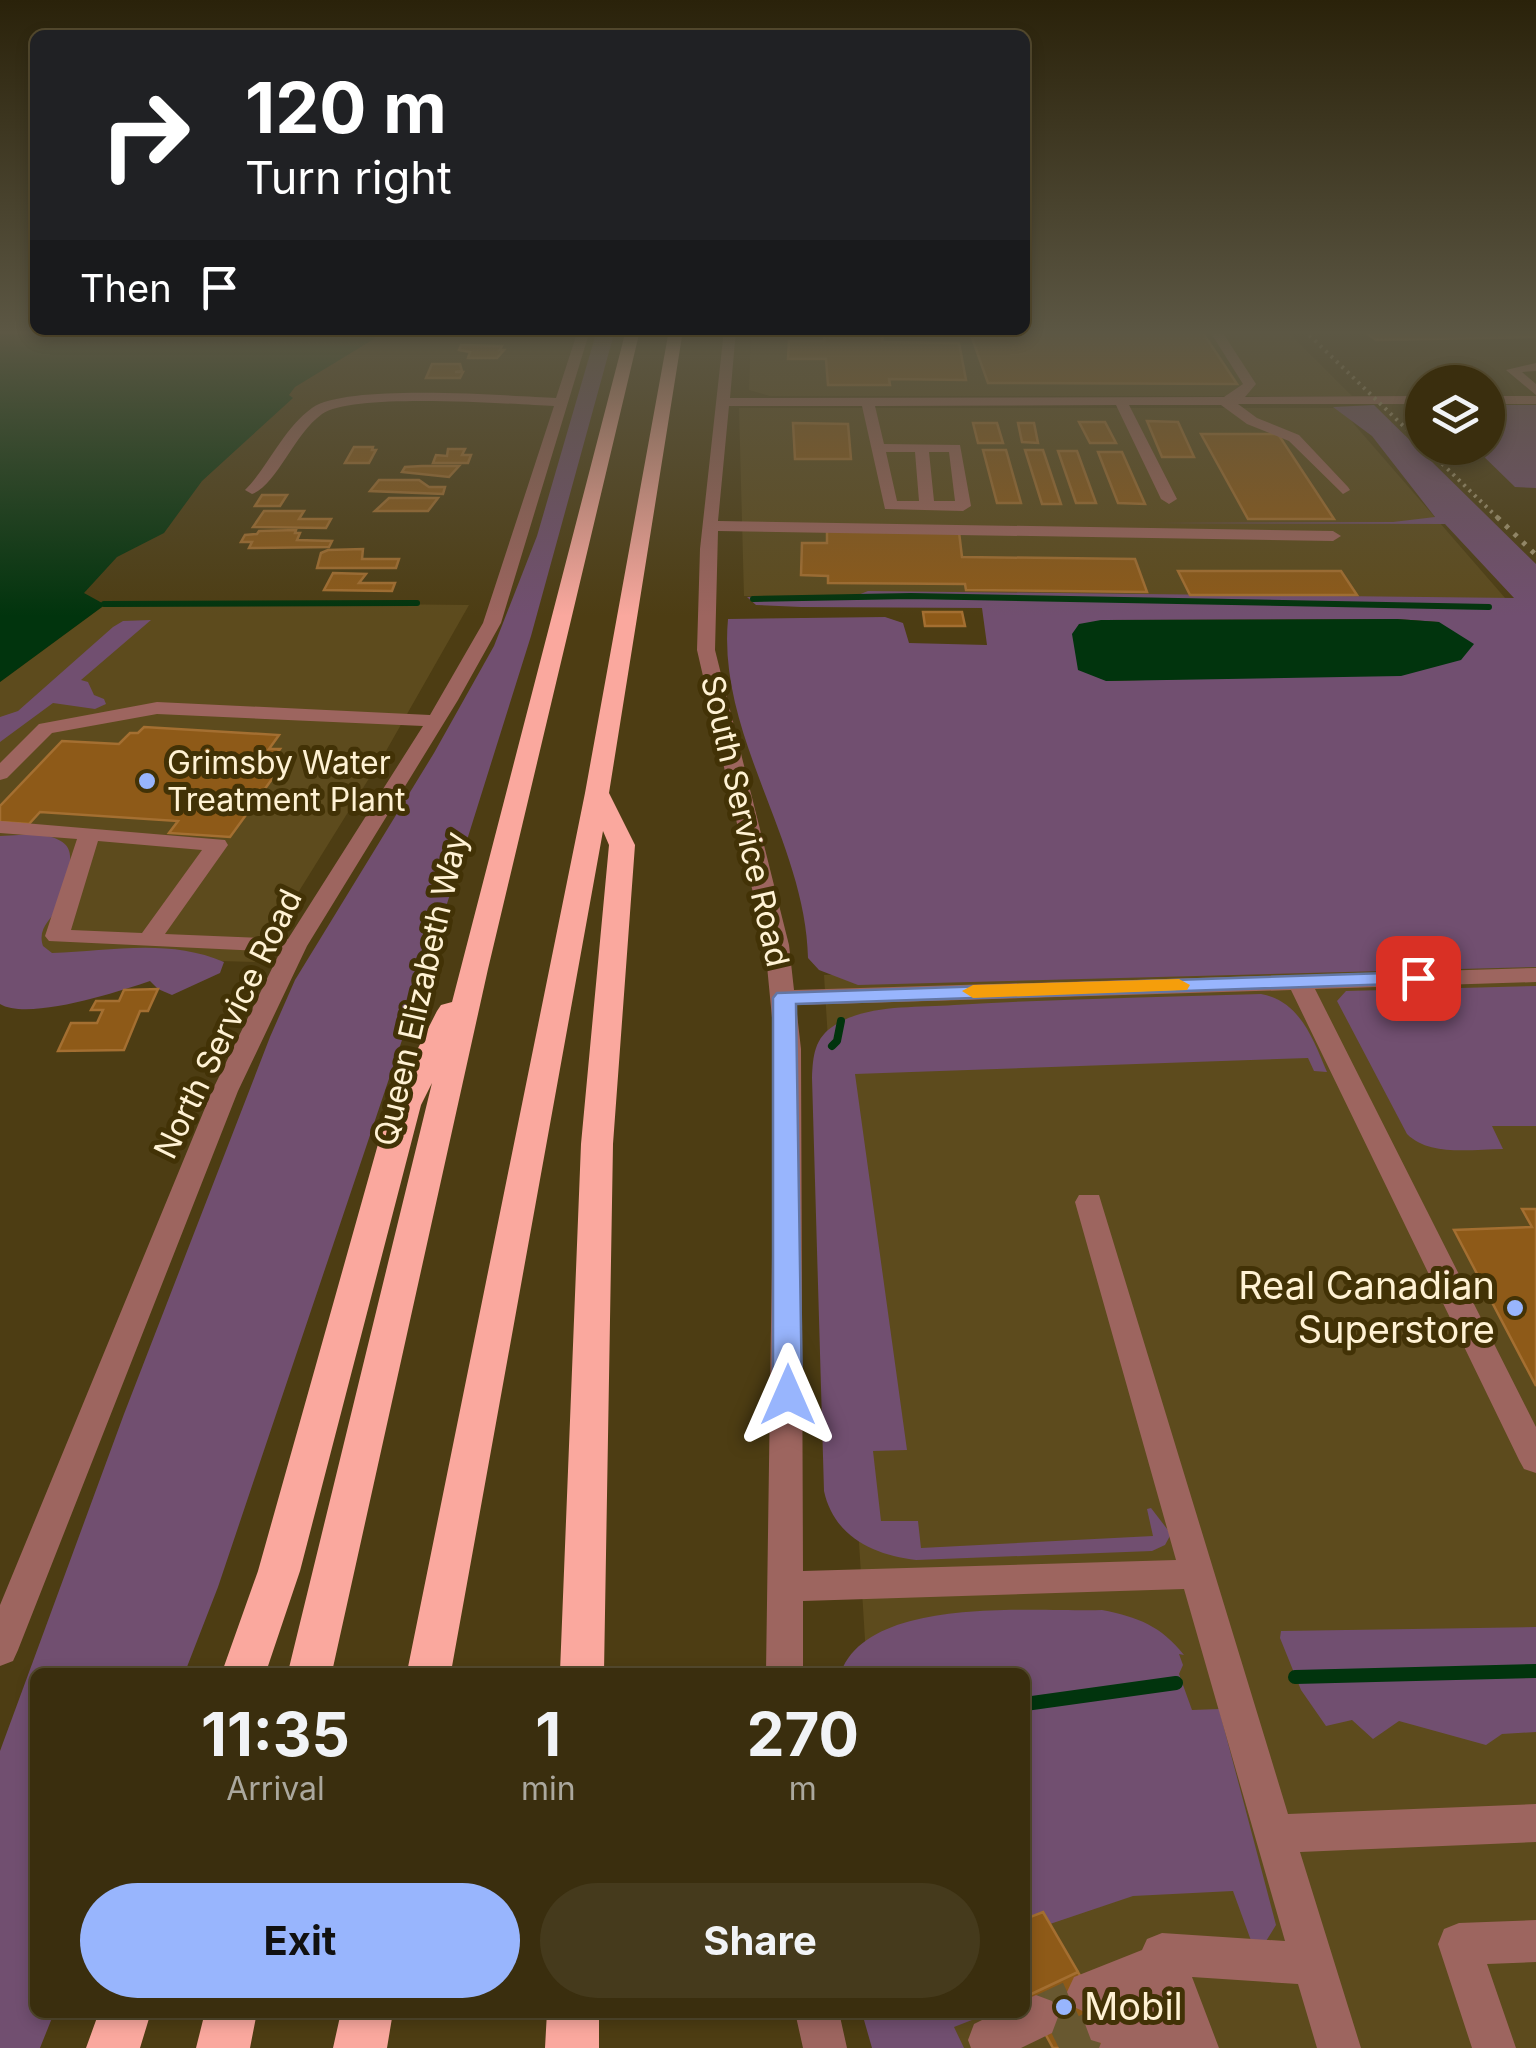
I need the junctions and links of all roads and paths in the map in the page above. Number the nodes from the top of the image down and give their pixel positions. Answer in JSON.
{"nodes":[{"id":1,"x":304,"y":426,"type":"edge"},
{"id":2,"x":555,"y":426,"type":"edge"},
{"id":3,"x":609,"y":426,"type":"edge"},
{"id":4,"x":660,"y":426,"type":"edge"},
{"id":5,"x":721,"y":426,"type":"edge"},
{"id":6,"x":873,"y":426,"type":"edge"},
{"id":7,"x":1133,"y":426,"type":"edge"},
{"id":8,"x":1263,"y":426,"type":"edge"},
{"id":9,"x":878,"y":448,"type":"junction"},
{"id":10,"x":922,"y":448,"type":"junction"},
{"id":11,"x":252,"y":490,"type":"dead end"},
{"id":12,"x":1343,"y":490,"type":"dead end"},
{"id":13,"x":1168,"y":499,"type":"dead end"},
{"id":14,"x":927,"y":506,"type":"junction"},
{"id":15,"x":710,"y":526,"type":"junction"},
{"id":16,"x":1333,"y":536,"type":"dead end"},
{"id":17,"x":436,"y":720,"type":"junction"},
{"id":18,"x":0,"y":774,"type":"edge"},
{"id":19,"x":597,"y":793,"type":"junction"},
{"id":20,"x":0,"y":828,"type":"edge"},
{"id":21,"x":89,"y":834,"type":"junction"},
{"id":22,"x":149,"y":940,"type":"junction"},
{"id":23,"x":295,"y":946,"type":"junction"},
{"id":24,"x":474,"y":968,"type":"junction"},
{"id":25,"x":1536,"y":975,"type":"edge"},
{"id":26,"x":1299,"y":982,"type":"junction"},
{"id":27,"x":784,"y":998,"type":"junction"},
{"id":28,"x":1089,"y":1202,"type":"dead end"},
{"id":29,"x":1536,"y":1460,"type":"edge"},
{"id":30,"x":1198,"y":1574,"type":"junction"},
{"id":31,"x":785,"y":1587,"type":"junction"},
{"id":32,"x":0,"y":1650,"type":"edge"},
{"id":33,"x":245,"y":1668,"type":"edge"},
{"id":34,"x":311,"y":1668,"type":"edge"},
{"id":35,"x":430,"y":1668,"type":"edge"},
{"id":36,"x":582,"y":1668,"type":"edge"},
{"id":37,"x":786,"y":1668,"type":"edge"},
{"id":38,"x":1536,"y":1823,"type":"edge"},
{"id":39,"x":1274,"y":1834,"type":"junction"},
{"id":40,"x":1536,"y":1941,"type":"edge"},
{"id":41,"x":1313,"y":1964,"type":"junction"},
{"id":42,"x":1180,"y":2005,"type":"edge"},
{"id":43,"x":1036,"y":2017,"type":"tunnel mouth"},
{"id":44,"x":123,"y":2018,"type":"edge"},
{"id":45,"x":230,"y":2018,"type":"edge"},
{"id":46,"x":365,"y":2018,"type":"edge"},
{"id":47,"x":573,"y":2018,"type":"edge"},
{"id":48,"x":818,"y":2018,"type":"edge"},
{"id":49,"x":1106,"y":2022,"type":"edge"},
{"id":50,"x":992,"y":2044,"type":"edge"},
{"id":51,"x":112,"y":2048,"type":"edge"},
{"id":52,"x":222,"y":2048,"type":"edge"},
{"id":53,"x":360,"y":2048,"type":"edge"},
{"id":54,"x":572,"y":2048,"type":"edge"},
{"id":55,"x":825,"y":2048,"type":"edge"},
{"id":56,"x":1339,"y":2048,"type":"edge"},
{"id":57,"x":1494,"y":2048,"type":"edge"}],
"edges":[{"from":1,"to":11,"type":"street"},
{"from":2,"to":17,"type":"street","name":"North Service Road"},
{"from":3,"to":24,"type":"highway","name":"Queen Elizabeth Way"},
{"from":4,"to":19,"type":"highway"},
{"from":5,"to":15,"type":"street","name":"South Service Road"},
{"from":6,"to":9,"type":"street"},
{"from":7,"to":13,"type":"street"},
{"from":8,"to":12,"type":"street"},
{"from":9,"to":10,"type":"street"},
{"from":9,"to":14,"type":"street"},
{"from":10,"to":14,"type":"street"},
{"from":10,"to":14,"type":"street"},
{"from":15,"to":16,"type":"street"},
{"from":15,"to":27,"type":"street","name":"South Service Road"},
{"from":17,"to":18,"type":"street"},
{"from":17,"to":23,"type":"street","name":"North Service Road"},
{"from":19,"to":35,"type":"highway"},
{"from":19,"to":36,"type":"highway"},
{"from":20,"to":21,"type":"street"},
{"from":21,"to":22,"type":"street"},
{"from":21,"to":22,"type":"street"},
{"from":22,"to":23,"type":"street"},
{"from":23,"to":32,"type":"street","name":"North Service Road"},
{"from":24,"to":33,"type":"highway"},
{"from":24,"to":34,"type":"highway","name":"Queen Elizabeth Way"},
{"from":25,"to":26,"type":"street"},
{"from":26,"to":27,"type":"street"},
{"from":26,"to":29,"type":"street"},
{"from":27,"to":31,"type":"street","name":"South Service Road"},
{"from":28,"to":30,"type":"street"},
{"from":30,"to":31,"type":"street"},
{"from":30,"to":39,"type":"street"},
{"from":31,"to":37,"type":"street","name":"South Service Road"},
{"from":38,"to":39,"type":"street"},
{"from":39,"to":41,"type":"street"},
{"from":40,"to":57,"type":"street"},
{"from":41,"to":42,"type":"street"},
{"from":41,"to":56,"type":"street"},
{"from":42,"to":49,"type":"street"},
{"from":42,"to":49,"type":"street"},
{"from":43,"to":50,"type":"street"},
{"from":44,"to":51,"type":"highway"},
{"from":45,"to":52,"type":"highway"},
{"from":46,"to":53,"type":"highway"},
{"from":47,"to":54,"type":"highway"},
{"from":48,"to":55,"type":"street"}]}
